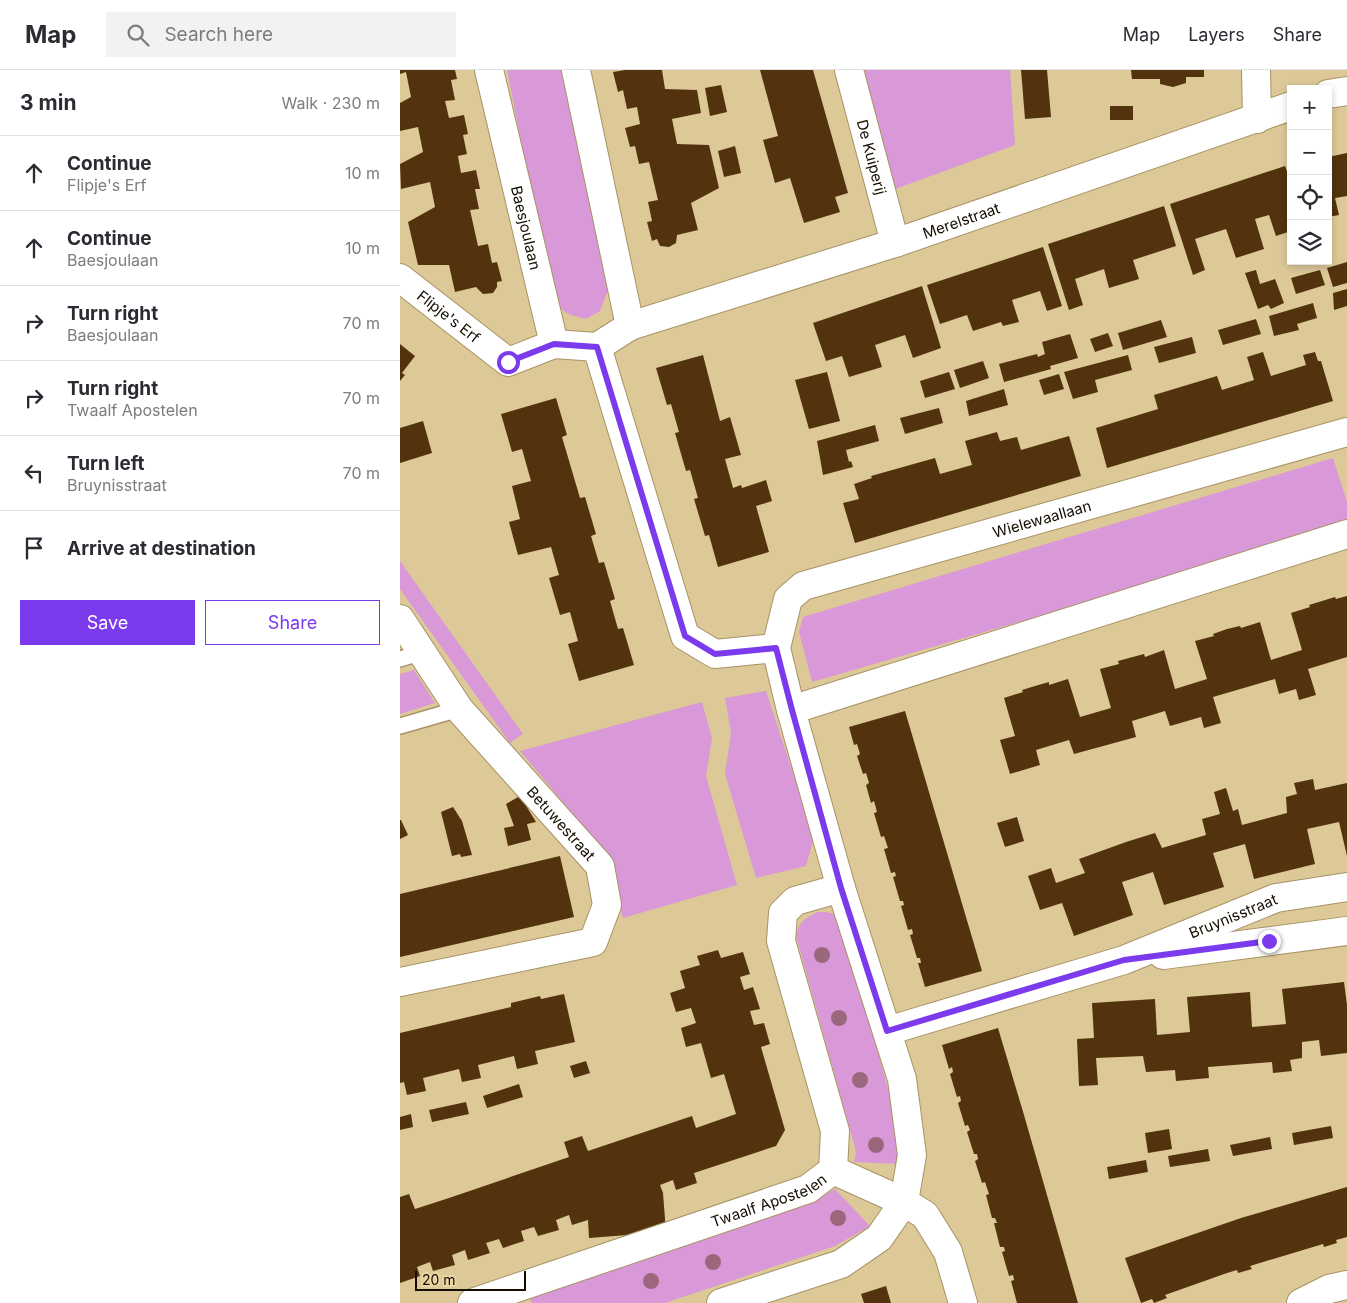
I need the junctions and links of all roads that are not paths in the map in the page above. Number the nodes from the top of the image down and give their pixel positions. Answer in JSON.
{"nodes":[{"id":1,"x":489,"y":70,"type":"edge"},
{"id":2,"x":576,"y":70,"type":"edge"},
{"id":3,"x":849,"y":70,"type":"edge"},
{"id":4,"x":1256,"y":70,"type":"edge"},
{"id":5,"x":1347,"y":91,"type":"edge"},
{"id":6,"x":1332,"y":93,"type":"edge"},
{"id":7,"x":1287,"y":108,"type":"edge"},
{"id":8,"x":1257,"y":119,"type":"junction"},
{"id":9,"x":895,"y":243,"type":"junction"},
{"id":10,"x":400,"y":278,"type":"edge"},
{"id":11,"x":630,"y":326,"type":"junction"},
{"id":12,"x":554,"y":344,"type":"junction"},
{"id":13,"x":597,"y":347,"type":"junction"},
{"id":14,"x":1347,"y":432,"type":"edge"},
{"id":15,"x":1347,"y":534,"type":"edge"},
{"id":16,"x":400,"y":619,"type":"edge"},
{"id":17,"x":776,"y":648,"type":"junction"},
{"id":18,"x":411,"y":655,"type":"edge"},
{"id":19,"x":459,"y":709,"type":"junction"},
{"id":20,"x":792,"y":710,"type":"junction"},
{"id":21,"x":400,"y":726,"type":"edge"},
{"id":22,"x":1347,"y":887,"type":"edge"},
{"id":23,"x":841,"y":888,"type":"junction"},
{"id":24,"x":1347,"y":931,"type":"edge"},
{"id":25,"x":1124,"y":960,"type":"junction"},
{"id":26,"x":400,"y":982,"type":"edge"},
{"id":27,"x":887,"y":1031,"type":"junction"},
{"id":28,"x":833,"y":1170,"type":"junction"},
{"id":29,"x":904,"y":1202,"type":"junction"},
{"id":30,"x":1347,"y":1284,"type":"edge"},
{"id":31,"x":512,"y":1297,"type":"edge"},
{"id":32,"x":472,"y":1303,"type":"edge"},
{"id":33,"x":720,"y":1303,"type":"edge"},
{"id":34,"x":963,"y":1303,"type":"edge"},
{"id":35,"x":1301,"y":1303,"type":"edge"}],
"edges":[{"from":1,"to":12,"type":"street","name":"Baesjoulaan"},
{"from":2,"to":11,"type":"street"},
{"from":3,"to":9,"type":"street","name":"De Kuiperij"},
{"from":4,"to":8,"type":"street"},
{"from":5,"to":6,"type":"street"},
{"from":7,"to":8,"type":"street","name":"Merelstraat"},
{"from":8,"to":9,"type":"street","name":"Merelstraat"},
{"from":9,"to":11,"type":"street","name":"Merelstraat"},
{"from":10,"to":12,"type":"street","name":"Flipje's Erf"},
{"from":11,"to":13,"type":"street"},
{"from":12,"to":13,"type":"street"},
{"from":13,"to":17,"type":"street"},
{"from":14,"to":17,"type":"street","name":"Wielewaallaan"},
{"from":15,"to":20,"type":"street"},
{"from":16,"to":18,"type":"street"},
{"from":17,"to":20,"type":"street"},
{"from":18,"to":19,"type":"street"},
{"from":19,"to":21,"type":"lane"},
{"from":19,"to":26,"type":"street","name":"Betuwestraat"},
{"from":20,"to":23,"type":"street"},
{"from":22,"to":25,"type":"street","name":"Bruynisstraat"},
{"from":23,"to":27,"type":"street"},
{"from":23,"to":28,"type":"street","name":"Twaalf Apostelen"},
{"from":24,"to":25,"type":"street","name":"Bruynisstraat"},
{"from":25,"to":27,"type":"street","name":"Bruynisstraat"},
{"from":27,"to":29,"type":"street"},
{"from":28,"to":29,"type":"street"},
{"from":28,"to":31,"type":"street","name":"Twaalf Apostelen"},
{"from":29,"to":33,"type":"street"},
{"from":29,"to":34,"type":"street"},
{"from":30,"to":35,"type":"street"},
{"from":31,"to":32,"type":"street","name":"Twaalf Apostelen"}]}
